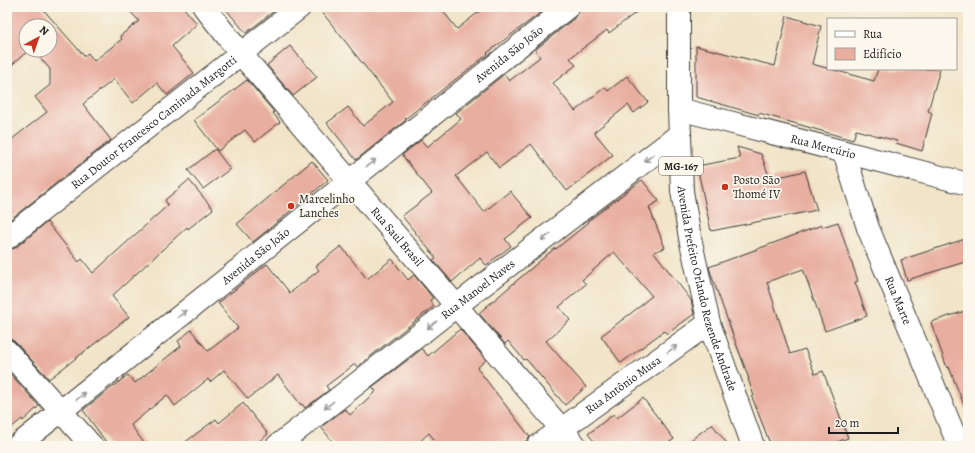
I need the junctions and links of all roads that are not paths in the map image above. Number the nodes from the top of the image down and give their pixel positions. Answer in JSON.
{"nodes":[{"id":1,"x":204,"y":7,"type":"edge"},
{"id":2,"x":300,"y":7,"type":"edge"},
{"id":3,"x":568,"y":7,"type":"edge"},
{"id":4,"x":679,"y":7,"type":"edge"},
{"id":5,"x":241,"y":54,"type":"junction"},
{"id":6,"x":679,"y":109,"type":"junction"},
{"id":7,"x":680,"y":134,"type":"junction"},
{"id":8,"x":844,"y":152,"type":"junction"},
{"id":9,"x":349,"y":181,"type":"junction"},
{"id":10,"x":968,"y":184,"type":"edge"},
{"id":11,"x":7,"y":238,"type":"edge"},
{"id":12,"x":456,"y":306,"type":"junction"},
{"id":13,"x":709,"y":323,"type":"junction"},
{"id":14,"x":7,"y":351,"type":"edge"},
{"id":15,"x":62,"y":411,"type":"junction"},
{"id":16,"x":561,"y":428,"type":"junction"},
{"id":17,"x":18,"y":446,"type":"edge"},
{"id":18,"x":92,"y":446,"type":"edge"},
{"id":19,"x":276,"y":446,"type":"edge"},
{"id":20,"x":538,"y":446,"type":"edge"},
{"id":21,"x":576,"y":446,"type":"edge"},
{"id":22,"x":753,"y":446,"type":"edge"},
{"id":23,"x":959,"y":446,"type":"edge"}],
"edges":[{"from":1,"to":5,"type":"street","name":"Rua Saul Brasil"},
{"from":2,"to":5,"type":"street","name":"Rua Doutor Francesco Caminada Margotti"},
{"from":9,"to":3,"type":"street","name":"Avenida São João","one_way":true},
{"from":4,"to":6,"type":"street","name":"Avenida Prefeito Orlando Rezende Andrade","number":"MG-167"},
{"from":5,"to":9,"type":"street","name":"Rua Saul Brasil"},
{"from":5,"to":11,"type":"street","name":"Rua Doutor Francesco Caminada Margotti"},
{"from":6,"to":7,"type":"street","name":"Avenida Prefeito Orlando Rezende Andrade","number":"MG-167"},
{"from":6,"to":8,"type":"street","name":"Rua Mercúrio"},
{"from":7,"to":12,"type":"street","name":"Rua Manoel Naves","one_way":true},
{"from":7,"to":13,"type":"street","name":"Avenida Prefeito Orlando Rezende Andrade","number":"MG-167"},
{"from":8,"to":10,"type":"street","name":"Rua Mercúrio"},
{"from":8,"to":23,"type":"street","name":"Rua Marte"},
{"from":9,"to":12,"type":"street","name":"Rua Saul Brasil"},
{"from":15,"to":9,"type":"street","name":"Avenida São João","one_way":true},
{"from":12,"to":16,"type":"street","name":"Rua Saul Brasil"},
{"from":12,"to":19,"type":"street","name":"Rua Manoel Naves","one_way":true},
{"from":16,"to":13,"type":"street","name":"Rua Antônio Musa","one_way":true},
{"from":13,"to":22,"type":"street","name":"Avenida Prefeito Orlando Rezende Andrade","number":"MG-167"},
{"from":14,"to":15,"type":"street"},
{"from":15,"to":17,"type":"street","name":"Avenida São João"},
{"from":15,"to":18,"type":"street"},
{"from":16,"to":20,"type":"street","name":"Rua Antônio Musa"},
{"from":16,"to":21,"type":"street","name":"Rua Saul Brasil"}]}
